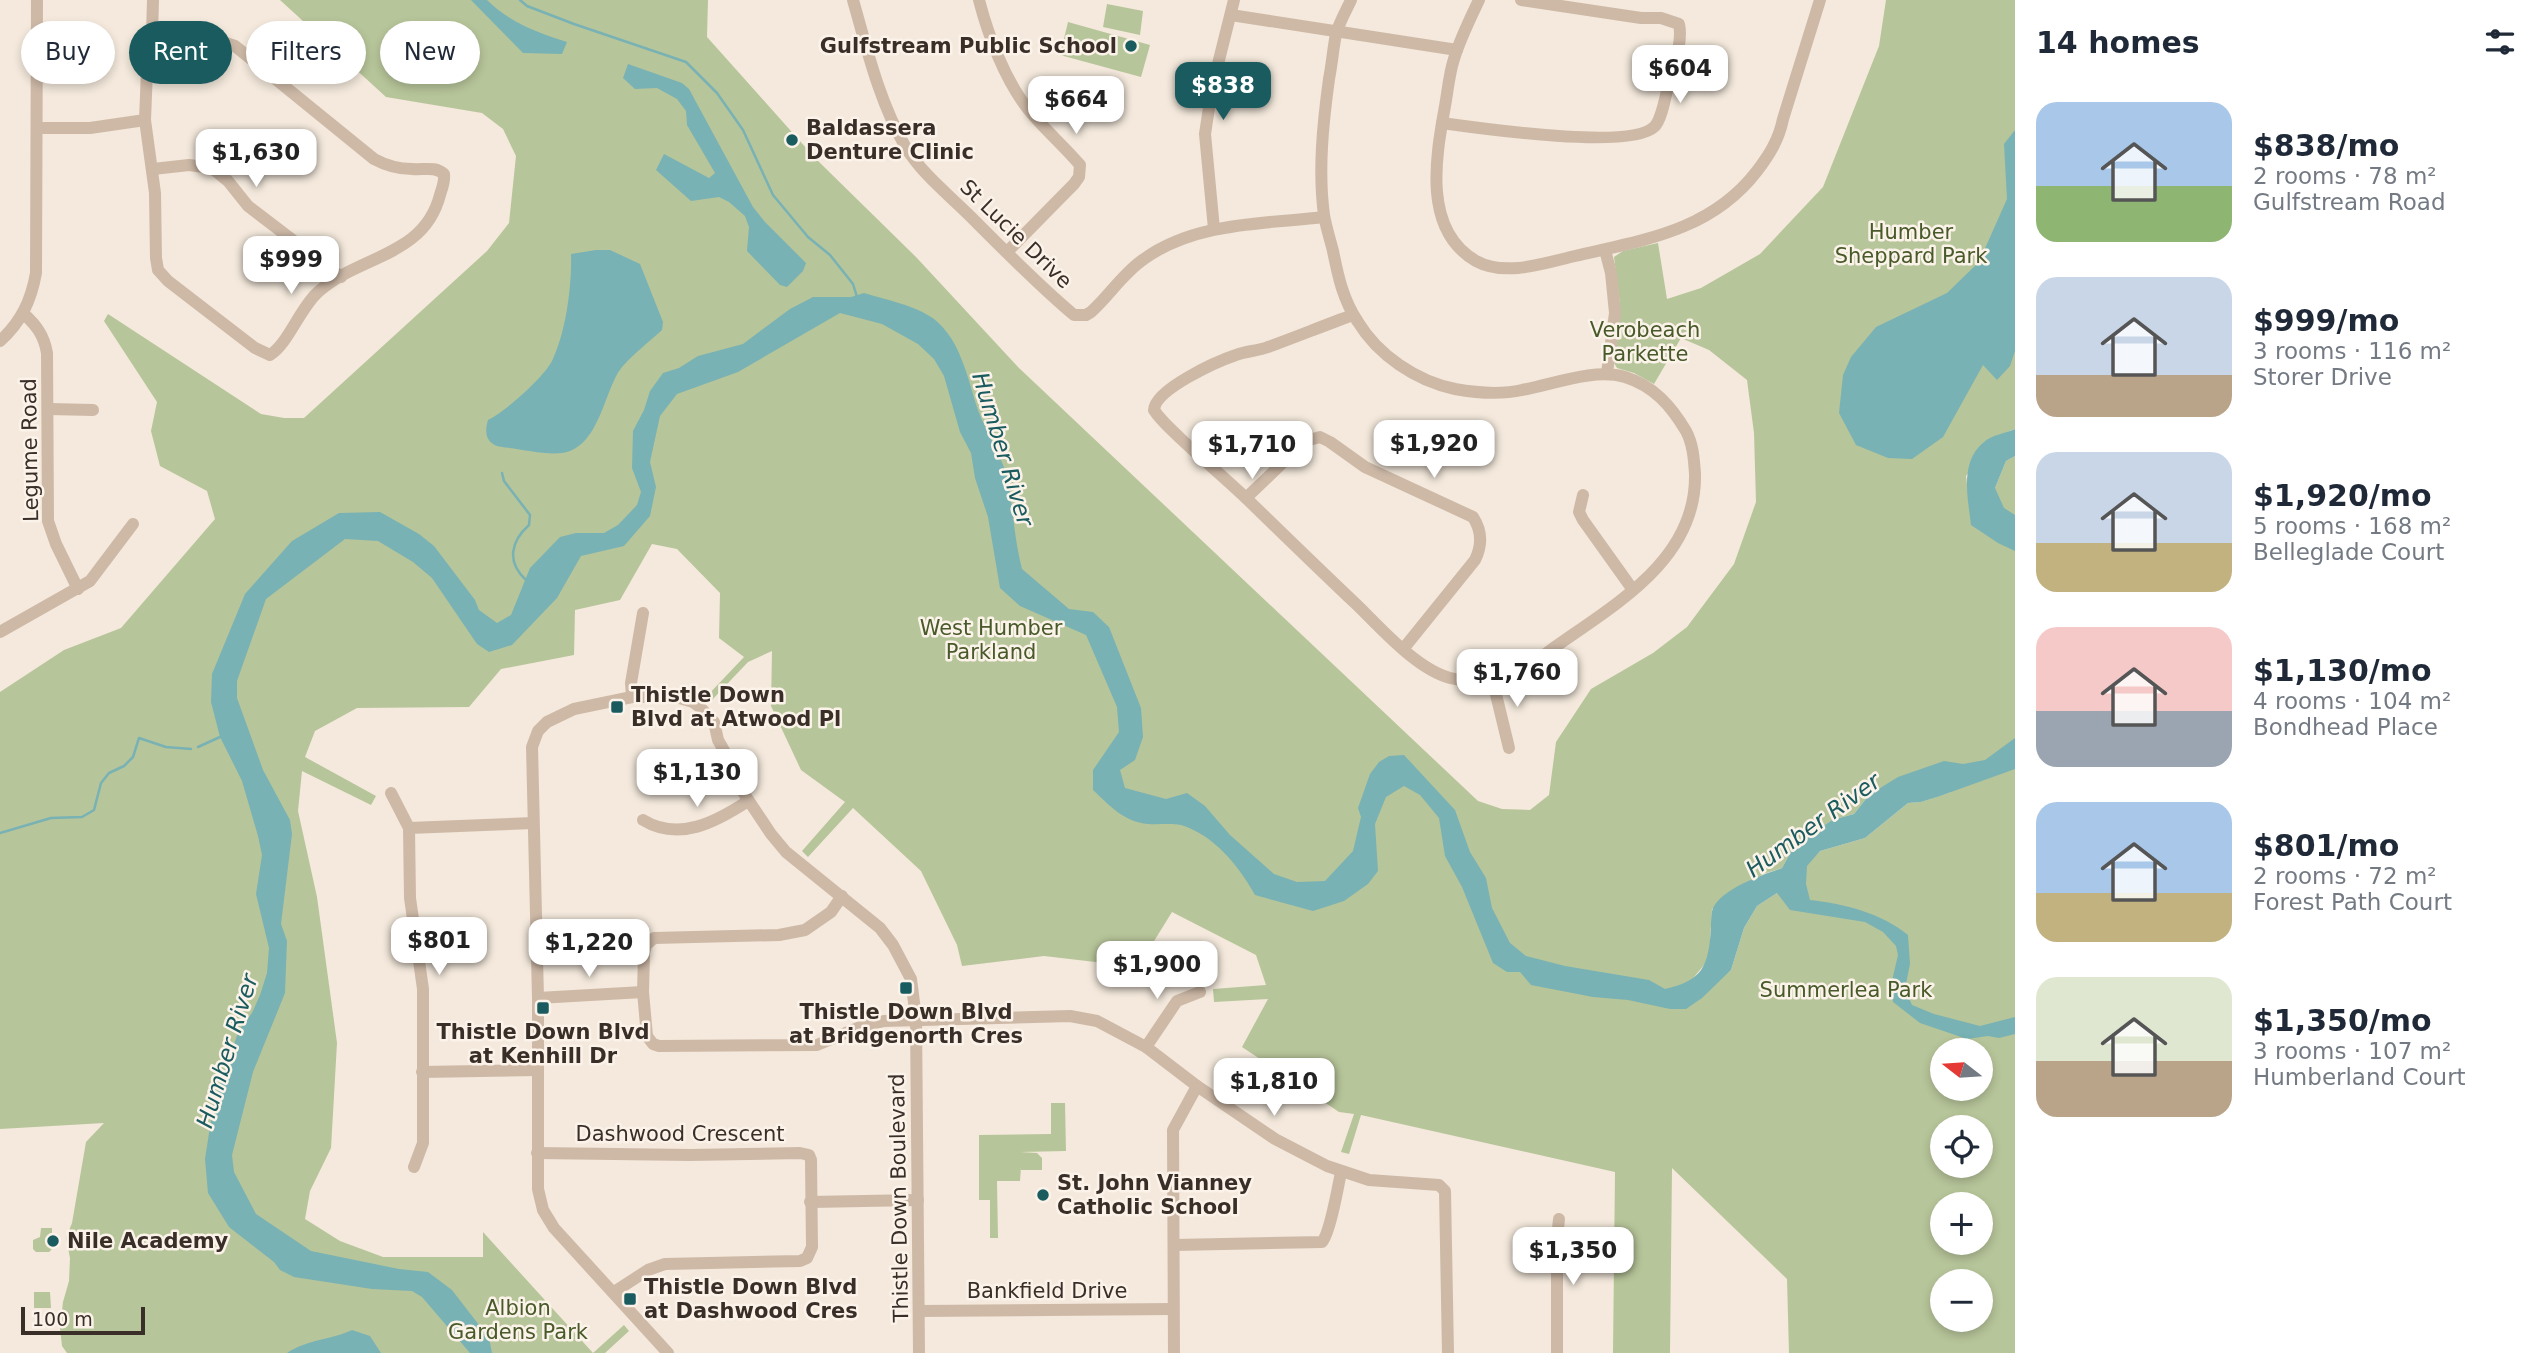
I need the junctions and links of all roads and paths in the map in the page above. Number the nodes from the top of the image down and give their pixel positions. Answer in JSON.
{"nodes":[{"id":1,"x":37,"y":0,"type":"edge"},
{"id":2,"x":153,"y":0,"type":"edge"},
{"id":3,"x":853,"y":0,"type":"edge"},
{"id":4,"x":979,"y":0,"type":"edge"},
{"id":5,"x":1234,"y":0,"type":"edge"},
{"id":6,"x":1351,"y":0,"type":"edge"},
{"id":7,"x":1479,"y":0,"type":"edge"},
{"id":8,"x":1521,"y":0,"type":"edge"},
{"id":9,"x":1820,"y":0,"type":"edge"},
{"id":10,"x":1231,"y":15,"type":"junction"},
{"id":11,"x":152,"y":21,"type":"edge"},
{"id":12,"x":1336,"y":32,"type":"junction"},
{"id":13,"x":232,"y":45,"type":"edge"},
{"id":14,"x":1457,"y":50,"type":"junction"},
{"id":15,"x":146,"y":84,"type":"edge"},
{"id":16,"x":145,"y":120,"type":"junction"},
{"id":17,"x":1442,"y":123,"type":"junction"},
{"id":18,"x":37,"y":128,"type":"junction"},
{"id":19,"x":153,"y":169,"type":"junction"},
{"id":20,"x":1324,"y":217,"type":"junction"},
{"id":21,"x":1214,"y":229,"type":"junction"},
{"id":22,"x":1605,"y":250,"type":"junction"},
{"id":23,"x":1007,"y":252,"type":"junction"},
{"id":24,"x":341,"y":276,"type":"junction"},
{"id":25,"x":23,"y":314,"type":"junction"},
{"id":26,"x":1353,"y":315,"type":"junction"},
{"id":27,"x":0,"y":341,"type":"edge"},
{"id":28,"x":1607,"y":373,"type":"junction"},
{"id":29,"x":49,"y":409,"type":"junction"},
{"id":30,"x":93,"y":410,"type":"dead end"},
{"id":31,"x":1583,"y":495,"type":"dead end"},
{"id":32,"x":1246,"y":498,"type":"junction"},
{"id":33,"x":133,"y":524,"type":"dead end"},
{"id":34,"x":78,"y":589,"type":"junction"},
{"id":35,"x":1633,"y":590,"type":"junction"},
{"id":36,"x":643,"y":613,"type":"dead end"},
{"id":37,"x":0,"y":632,"type":"edge"},
{"id":38,"x":1404,"y":648,"type":"junction"},
{"id":39,"x":1492,"y":678,"type":"junction"},
{"id":40,"x":632,"y":697,"type":"junction"},
{"id":41,"x":1509,"y":748,"type":"dead end"},
{"id":42,"x":391,"y":793,"type":"dead end"},
{"id":43,"x":748,"y":801,"type":"junction"},
{"id":44,"x":643,"y":820,"type":"dead end"},
{"id":45,"x":533,"y":823,"type":"junction"},
{"id":46,"x":409,"y":828,"type":"junction"},
{"id":47,"x":842,"y":897,"type":"junction"},
{"id":48,"x":643,"y":992,"type":"junction"},
{"id":49,"x":1200,"y":992,"type":"dead end"},
{"id":50,"x":538,"y":999,"type":"junction"},
{"id":51,"x":916,"y":1018,"type":"junction"},
{"id":52,"x":1146,"y":1047,"type":"junction"},
{"id":53,"x":537,"y":1070,"type":"junction"},
{"id":54,"x":422,"y":1072,"type":"junction"},
{"id":55,"x":1197,"y":1086,"type":"junction"},
{"id":56,"x":537,"y":1153,"type":"junction"},
{"id":57,"x":414,"y":1167,"type":"dead end"},
{"id":58,"x":1341,"y":1172,"type":"junction"},
{"id":59,"x":918,"y":1200,"type":"junction"},
{"id":60,"x":810,"y":1202,"type":"junction"},
{"id":61,"x":1559,"y":1219,"type":"dead end"},
{"id":62,"x":1174,"y":1245,"type":"junction"},
{"id":63,"x":614,"y":1292,"type":"junction"},
{"id":64,"x":1173,"y":1309,"type":"junction"},
{"id":65,"x":920,"y":1311,"type":"junction"},
{"id":66,"x":668,"y":1353,"type":"edge"},
{"id":67,"x":919,"y":1353,"type":"edge"},
{"id":68,"x":1174,"y":1353,"type":"edge"},
{"id":69,"x":1448,"y":1353,"type":"edge"},
{"id":70,"x":1557,"y":1353,"type":"edge"}],
"edges":[{"from":1,"to":18,"type":"street"},
{"from":2,"to":11,"type":"street"},
{"from":3,"to":23,"type":"street","name":"St Lucie Drive"},
{"from":4,"to":23,"type":"street"},
{"from":5,"to":10,"type":"street"},
{"from":6,"to":12,"type":"street"},
{"from":7,"to":14,"type":"street"},
{"from":8,"to":17,"type":"street"},
{"from":9,"to":22,"type":"street"},
{"from":10,"to":12,"type":"street"},
{"from":10,"to":21,"type":"street"},
{"from":12,"to":14,"type":"street"},
{"from":12,"to":20,"type":"street"},
{"from":13,"to":24,"type":"street"},
{"from":14,"to":17,"type":"street"},
{"from":15,"to":16,"type":"street"},
{"from":16,"to":18,"type":"street"},
{"from":16,"to":19,"type":"street"},
{"from":17,"to":22,"type":"street"},
{"from":18,"to":25,"type":"street"},
{"from":19,"to":24,"type":"street"},
{"from":19,"to":24,"type":"street"},
{"from":20,"to":21,"type":"street","name":"St Lucie Drive"},
{"from":20,"to":26,"type":"street"},
{"from":21,"to":23,"type":"street","name":"St Lucie Drive"},
{"from":22,"to":28,"type":"street"},
{"from":25,"to":27,"type":"street"},
{"from":25,"to":29,"type":"street","name":"Legume Road"},
{"from":26,"to":28,"type":"street"},
{"from":26,"to":32,"type":"street"},
{"from":28,"to":35,"type":"street"},
{"from":29,"to":30,"type":"street"},
{"from":29,"to":34,"type":"street","name":"Legume Road"},
{"from":31,"to":35,"type":"street"},
{"from":32,"to":38,"type":"street"},
{"from":32,"to":38,"type":"street"},
{"from":33,"to":34,"type":"street"},
{"from":34,"to":37,"type":"street"},
{"from":35,"to":39,"type":"street"},
{"from":36,"to":40,"type":"street"},
{"from":38,"to":39,"type":"street"},
{"from":39,"to":41,"type":"street"},
{"from":40,"to":43,"type":"street","name":"Thistle Down Boulevard"},
{"from":40,"to":45,"type":"street","name":"Thistle Down Boulevard"},
{"from":42,"to":46,"type":"street"},
{"from":43,"to":44,"type":"street"},
{"from":43,"to":47,"type":"street","name":"Thistle Down Boulevard"},
{"from":45,"to":46,"type":"street"},
{"from":45,"to":50,"type":"street","name":"Thistle Down Boulevard"},
{"from":46,"to":54,"type":"street"},
{"from":47,"to":48,"type":"street"},
{"from":47,"to":51,"type":"street","name":"Thistle Down Boulevard"},
{"from":48,"to":50,"type":"street"},
{"from":48,"to":51,"type":"street"},
{"from":49,"to":52,"type":"street"},
{"from":50,"to":53,"type":"street","name":"Thistle Down Boulevard"},
{"from":51,"to":52,"type":"street"},
{"from":51,"to":59,"type":"street","name":"Thistle Down Boulevard"},
{"from":52,"to":55,"type":"street"},
{"from":53,"to":54,"type":"street"},
{"from":53,"to":56,"type":"street","name":"Thistle Down Boulevard"},
{"from":54,"to":57,"type":"street"},
{"from":55,"to":58,"type":"street"},
{"from":55,"to":62,"type":"street"},
{"from":56,"to":60,"type":"street","name":"Dashwood Crescent"},
{"from":56,"to":63,"type":"street","name":"Thistle Down Boulevard"},
{"from":58,"to":62,"type":"street"},
{"from":58,"to":69,"type":"street"},
{"from":59,"to":60,"type":"street"},
{"from":59,"to":65,"type":"street","name":"Thistle Down Boulevard"},
{"from":60,"to":63,"type":"street","name":"Dashwood Crescent"},
{"from":61,"to":70,"type":"street"},
{"from":62,"to":64,"type":"street"},
{"from":63,"to":66,"type":"street","name":"Thistle Down Boulevard"},
{"from":64,"to":65,"type":"street","name":"Bankfield Drive"},
{"from":64,"to":68,"type":"street"},
{"from":65,"to":67,"type":"street","name":"Thistle Down Boulevard"}]}
